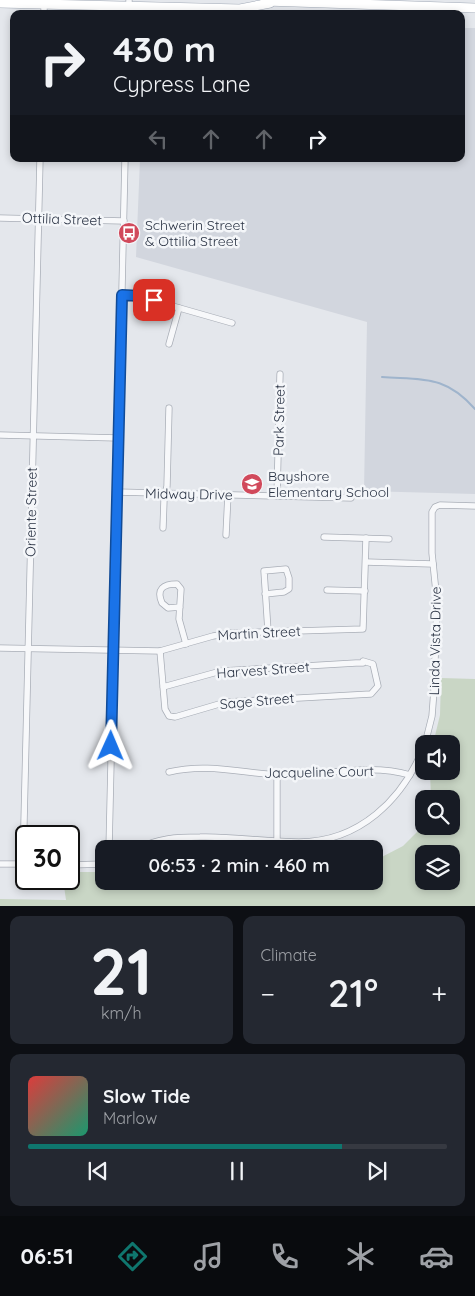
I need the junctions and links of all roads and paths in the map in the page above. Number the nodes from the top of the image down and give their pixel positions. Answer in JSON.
{"nodes":[{"id":1,"x":260,"y":0,"type":"edge"},
{"id":2,"x":44,"y":2,"type":"edge"},
{"id":3,"x":329,"y":2,"type":"edge"},
{"id":4,"x":0,"y":3,"type":"edge"},
{"id":5,"x":270,"y":3,"type":"junction"},
{"id":6,"x":129,"y":7,"type":"edge"},
{"id":7,"x":475,"y":8,"type":"edge"},
{"id":8,"x":40,"y":162,"type":"edge"},
{"id":9,"x":125,"y":162,"type":"edge"},
{"id":10,"x":0,"y":218,"type":"edge"},
{"id":11,"x":39,"y":219,"type":"junction"},
{"id":12,"x":124,"y":221,"type":"junction"},
{"id":13,"x":122,"y":295,"type":"junction"},
{"id":14,"x":179,"y":308,"type":"junction"},
{"id":15,"x":232,"y":323,"type":"dead end"},
{"id":16,"x":169,"y":344,"type":"dead end"},
{"id":17,"x":280,"y":374,"type":"dead end"},
{"id":18,"x":169,"y":408,"type":"dead end"},
{"id":19,"x":0,"y":435,"type":"edge"},
{"id":20,"x":33,"y":436,"type":"junction"},
{"id":21,"x":118,"y":438,"type":"junction"},
{"id":22,"x":117,"y":492,"type":"junction"},
{"id":23,"x":165,"y":494,"type":"junction"},
{"id":24,"x":228,"y":494,"type":"junction"},
{"id":25,"x":277,"y":496,"type":"junction"},
{"id":26,"x":351,"y":498,"type":"dead end"},
{"id":27,"x":475,"y":506,"type":"edge"},
{"id":28,"x":163,"y":528,"type":"dead end"},
{"id":29,"x":226,"y":535,"type":"dead end"},
{"id":30,"x":324,"y":537,"type":"dead end"},
{"id":31,"x":366,"y":538,"type":"junction"},
{"id":32,"x":388,"y":538,"type":"dead end"},
{"id":33,"x":366,"y":562,"type":"junction"},
{"id":34,"x":433,"y":564,"type":"junction"},
{"id":35,"x":327,"y":590,"type":"dead end"},
{"id":36,"x":365,"y":591,"type":"junction"},
{"id":37,"x":265,"y":594,"type":"junction"},
{"id":38,"x":180,"y":607,"type":"junction"},
{"id":39,"x":268,"y":631,"type":"junction"},
{"id":40,"x":186,"y":644,"type":"junction"},
{"id":41,"x":0,"y":648,"type":"edge"},
{"id":42,"x":28,"y":648,"type":"junction"},
{"id":43,"x":113,"y":650,"type":"junction"},
{"id":44,"x":160,"y":650,"type":"junction"},
{"id":45,"x":363,"y":661,"type":"joint"},
{"id":46,"x":163,"y":687,"type":"junction"},
{"id":47,"x":427,"y":735,"type":"edge"},
{"id":48,"x":415,"y":764,"type":"edge"},
{"id":49,"x":169,"y":772,"type":"dead end"},
{"id":50,"x":277,"y":774,"type":"junction"},
{"id":51,"x":410,"y":775,"type":"junction"},
{"id":52,"x":25,"y":825,"type":"edge"},
{"id":53,"x":109,"y":840,"type":"edge"},
{"id":54,"x":162,"y":840,"type":"edge"},
{"id":55,"x":266,"y":840,"type":"edge"},
{"id":56,"x":277,"y":840,"type":"edge"},
{"id":57,"x":320,"y":840,"type":"edge"},
{"id":58,"x":0,"y":864,"type":"edge"},
{"id":59,"x":15,"y":864,"type":"edge"},
{"id":60,"x":95,"y":864,"type":"edge"},
{"id":61,"x":80,"y":865,"type":"edge"}],
"edges":[{"from":1,"to":5,"type":"main road"},
{"from":2,"to":4,"type":"main road"},
{"from":2,"to":6,"type":"main road"},
{"from":3,"to":5,"type":"main road"},
{"from":3,"to":7,"type":"main road"},
{"from":5,"to":6,"type":"main road"},
{"from":8,"to":11,"type":"street","name":"Oriente Street"},
{"from":9,"to":12,"type":"street"},
{"from":10,"to":11,"type":"street","name":"Ottilia Street"},
{"from":11,"to":12,"type":"street","name":"Ottilia Street"},
{"from":11,"to":20,"type":"street","name":"Oriente Street"},
{"from":12,"to":13,"type":"street"},
{"from":13,"to":14,"type":"street"},
{"from":13,"to":21,"type":"street"},
{"from":14,"to":15,"type":"street"},
{"from":14,"to":16,"type":"street"},
{"from":17,"to":25,"type":"street","name":"Park Street"},
{"from":18,"to":23,"type":"street"},
{"from":19,"to":20,"type":"street"},
{"from":20,"to":21,"type":"street"},
{"from":20,"to":42,"type":"street","name":"Oriente Street"},
{"from":21,"to":22,"type":"street"},
{"from":22,"to":23,"type":"street","name":"Midway Drive"},
{"from":22,"to":43,"type":"street"},
{"from":23,"to":24,"type":"street","name":"Midway Drive"},
{"from":23,"to":28,"type":"street"},
{"from":24,"to":25,"type":"street","name":"Midway Drive"},
{"from":24,"to":29,"type":"street"},
{"from":25,"to":26,"type":"street","name":"Midway Drive"},
{"from":27,"to":34,"type":"street","name":"Linda Vista Drive"},
{"from":30,"to":31,"type":"street"},
{"from":31,"to":32,"type":"street"},
{"from":31,"to":33,"type":"street","name":"Martin Street"},
{"from":33,"to":34,"type":"street"},
{"from":33,"to":36,"type":"street","name":"Martin Street"},
{"from":34,"to":47,"type":"street","name":"Linda Vista Drive"},
{"from":35,"to":36,"type":"street"},
{"from":36,"to":39,"type":"street","name":"Martin Street"},
{"from":37,"to":37,"type":"street"},
{"from":37,"to":39,"type":"street"},
{"from":38,"to":38,"type":"street"},
{"from":38,"to":40,"type":"street"},
{"from":39,"to":40,"type":"street","name":"Martin Street"},
{"from":40,"to":44,"type":"street","name":"Martin Street"},
{"from":41,"to":42,"type":"street","name":"Martin Street"},
{"from":42,"to":43,"type":"street","name":"Martin Street"},
{"from":42,"to":52,"type":"street","name":"Oriente Street"},
{"from":43,"to":44,"type":"street","name":"Martin Street"},
{"from":43,"to":53,"type":"street"},
{"from":44,"to":46,"type":"street","name":"Sage Street"},
{"from":45,"to":46,"type":"street","name":"Harvest Street"},
{"from":45,"to":46,"type":"street","name":"Sage Street"},
{"from":48,"to":51,"type":"street","name":"Linda Vista Drive"},
{"from":49,"to":50,"type":"street","name":"Jacqueline Court"},
{"from":50,"to":51,"type":"street","name":"Jacqueline Court"},
{"from":50,"to":56,"type":"street"},
{"from":51,"to":57,"type":"street","name":"Linda Vista Drive"},
{"from":54,"to":55,"type":"street","name":"Linda Vista Drive"},
{"from":58,"to":59,"type":"street"},
{"from":60,"to":61,"type":"street"}]}
